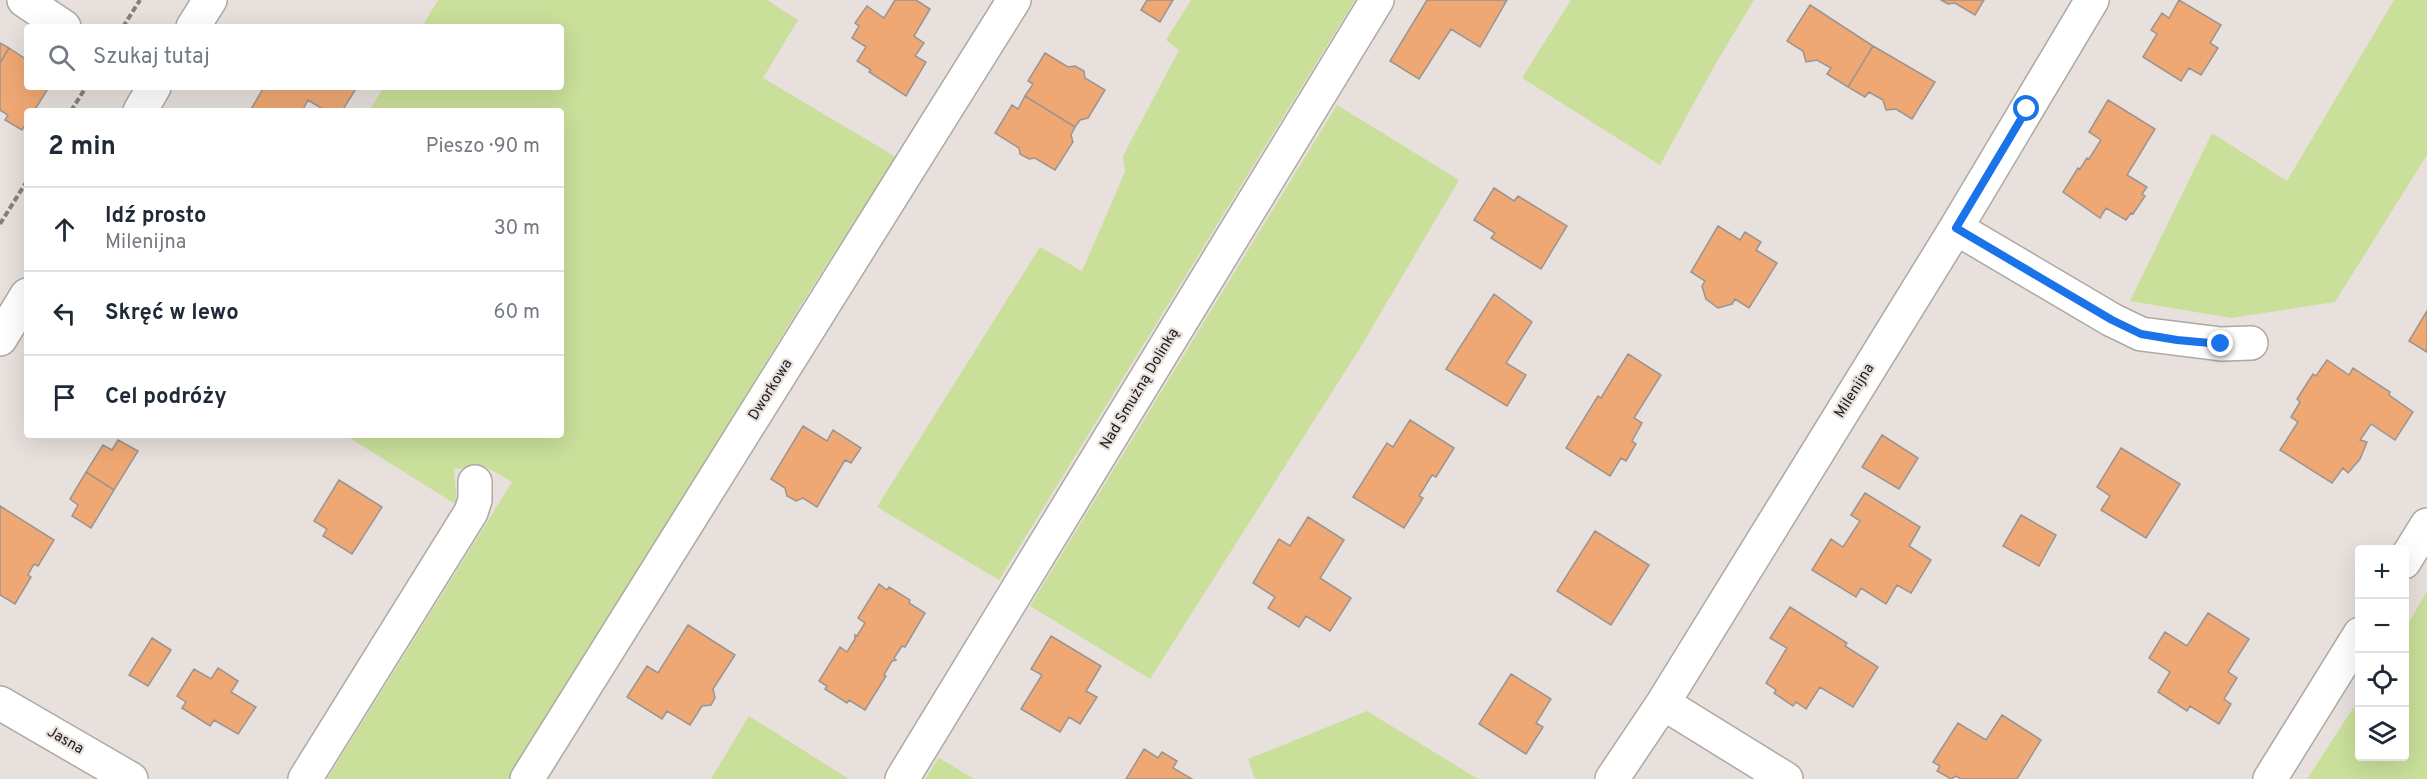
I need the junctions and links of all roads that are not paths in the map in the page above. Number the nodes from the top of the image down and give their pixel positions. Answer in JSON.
{"nodes":[{"id":1,"x":24,"y":0,"type":"edge"},
{"id":2,"x":210,"y":0,"type":"edge"},
{"id":3,"x":1014,"y":0,"type":"edge"},
{"id":4,"x":1377,"y":0,"type":"edge"},
{"id":5,"x":2092,"y":0,"type":"edge"},
{"id":6,"x":60,"y":24,"type":"edge"},
{"id":7,"x":195,"y":24,"type":"edge"},
{"id":8,"x":152,"y":90,"type":"edge"},
{"id":9,"x":142,"y":108,"type":"edge"},
{"id":10,"x":1956,"y":228,"type":"junction"},
{"id":11,"x":24,"y":300,"type":"edge"},
{"id":12,"x":0,"y":339,"type":"edge"},
{"id":13,"x":2251,"y":343,"type":"dead end"},
{"id":14,"x":475,"y":482,"type":"dead end"},
{"id":15,"x":2427,"y":525,"type":"edge"},
{"id":16,"x":2409,"y":554,"type":"edge"},
{"id":17,"x":2355,"y":642,"type":"edge"},
{"id":18,"x":0,"y":703,"type":"edge"},
{"id":19,"x":1663,"y":703,"type":"junction"},
{"id":20,"x":130,"y":779,"type":"edge"},
{"id":21,"x":305,"y":779,"type":"edge"},
{"id":22,"x":527,"y":779,"type":"edge"},
{"id":23,"x":902,"y":779,"type":"edge"},
{"id":24,"x":1612,"y":779,"type":"edge"},
{"id":25,"x":1786,"y":779,"type":"edge"},
{"id":26,"x":2270,"y":779,"type":"edge"}],
"edges":[{"from":1,"to":6,"type":"street"},
{"from":2,"to":7,"type":"street"},
{"from":3,"to":22,"type":"street","name":"Dworkowa"},
{"from":4,"to":23,"type":"street","name":"Nad Smużną Dolinką"},
{"from":5,"to":10,"type":"street","name":"Milenijna"},
{"from":8,"to":9,"type":"street"},
{"from":10,"to":13,"type":"street"},
{"from":10,"to":19,"type":"street","name":"Milenijna"},
{"from":11,"to":12,"type":"street"},
{"from":14,"to":21,"type":"street"},
{"from":15,"to":16,"type":"street"},
{"from":17,"to":26,"type":"street"},
{"from":18,"to":20,"type":"street","name":"Jasna"},
{"from":19,"to":24,"type":"street","name":"Milenijna"},
{"from":19,"to":25,"type":"street"}]}
